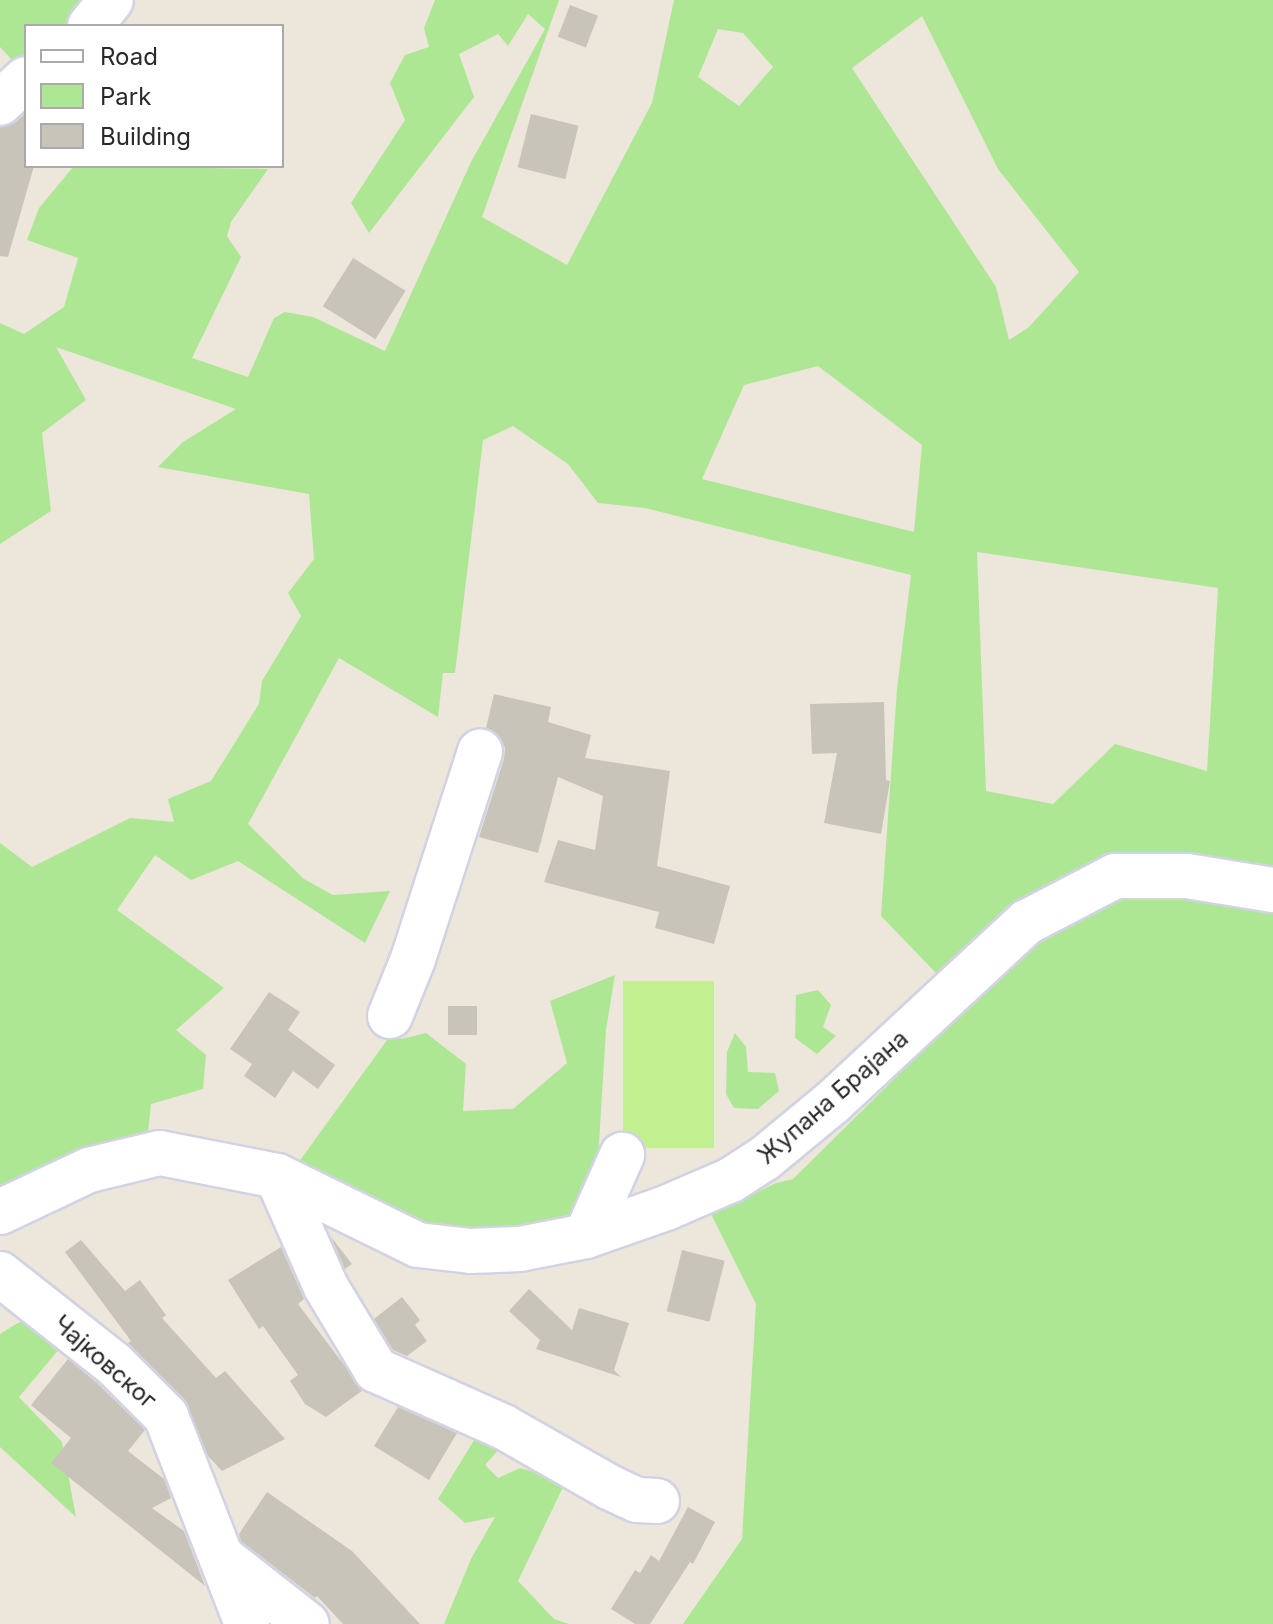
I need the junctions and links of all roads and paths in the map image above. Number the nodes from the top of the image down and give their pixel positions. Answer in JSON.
{"nodes":[{"id":1,"x":111,"y":0,"type":"edge"},
{"id":2,"x":92,"y":24,"type":"edge"},
{"id":3,"x":24,"y":81,"type":"edge"},
{"id":4,"x":0,"y":103,"type":"edge"},
{"id":5,"x":480,"y":752,"type":"dead end"},
{"id":6,"x":1273,"y":890,"type":"edge"},
{"id":7,"x":390,"y":1016,"type":"dead end"},
{"id":8,"x":622,"y":1155,"type":"dead end"},
{"id":9,"x":277,"y":1176,"type":"junction"},
{"id":10,"x":0,"y":1212,"type":"edge"},
{"id":11,"x":586,"y":1236,"type":"junction"},
{"id":12,"x":0,"y":1274,"type":"edge"},
{"id":13,"x":657,"y":1501,"type":"dead end"},
{"id":14,"x":222,"y":1557,"type":"junction"},
{"id":15,"x":247,"y":1624,"type":"edge"},
{"id":16,"x":307,"y":1624,"type":"edge"}],
"edges":[{"from":1,"to":2,"type":"street"},
{"from":3,"to":4,"type":"street"},
{"from":5,"to":7,"type":"street"},
{"from":6,"to":11,"type":"street","name":"Жупана Брајана"},
{"from":8,"to":11,"type":"street"},
{"from":9,"to":10,"type":"street","name":"Жупана Брајана"},
{"from":9,"to":11,"type":"street","name":"Жупана Брајана"},
{"from":9,"to":13,"type":"street"},
{"from":12,"to":14,"type":"street","name":"Чајковског"},
{"from":14,"to":15,"type":"street","name":"Чајковског"},
{"from":14,"to":16,"type":"street"}]}
